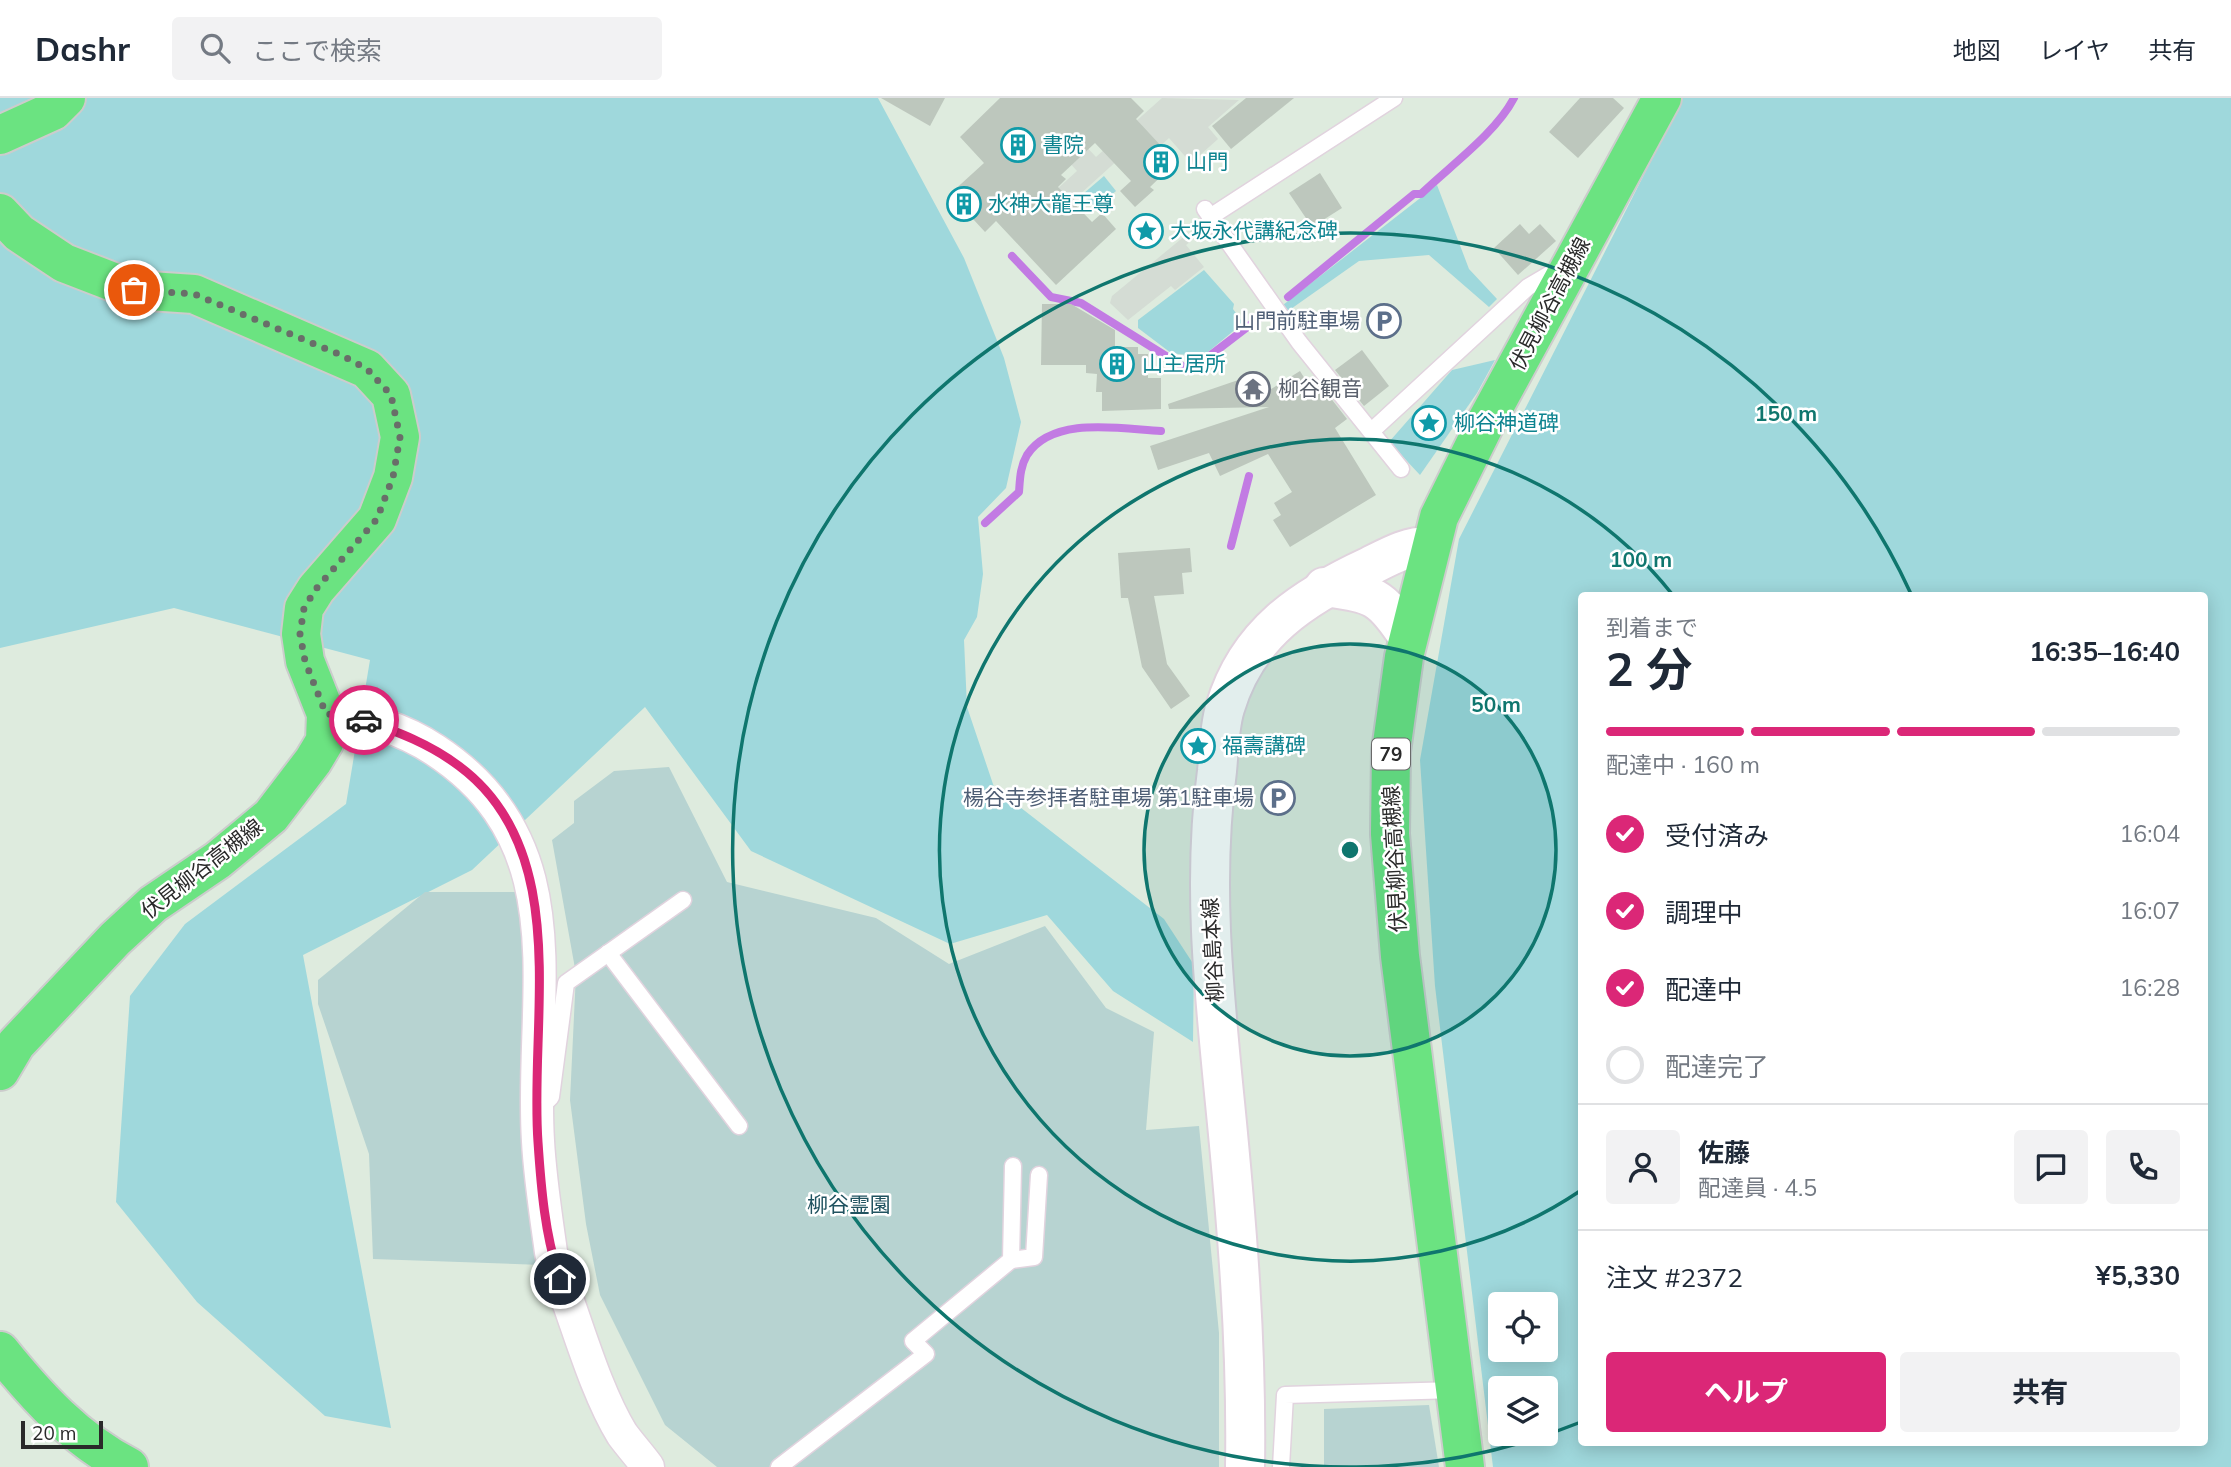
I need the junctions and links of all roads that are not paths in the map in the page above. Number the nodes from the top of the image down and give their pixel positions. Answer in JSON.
{"nodes":[{"id":1,"x":66,"y":98,"type":"edge"},
{"id":2,"x":1394,"y":98,"type":"edge"},
{"id":3,"x":1662,"y":98,"type":"edge"},
{"id":4,"x":0,"y":135,"type":"edge"},
{"id":5,"x":0,"y":213,"type":"edge"},
{"id":6,"x":1572,"y":262,"type":"junction"},
{"id":7,"x":1376,"y":427,"type":"dead end"},
{"id":8,"x":1401,"y":469,"type":"dead end"},
{"id":9,"x":1429,"y":545,"type":"junction"},
{"id":10,"x":1324,"y":587,"type":"junction"},
{"id":11,"x":1408,"y":637,"type":"junction"},
{"id":12,"x":326,"y":714,"type":"junction"},
{"id":13,"x":683,"y":900,"type":"dead end"},
{"id":14,"x":608,"y":953,"type":"junction"},
{"id":15,"x":0,"y":1071,"type":"edge"},
{"id":16,"x":538,"y":1111,"type":"junction"},
{"id":17,"x":738,"y":1126,"type":"dead end"},
{"id":18,"x":1013,"y":1166,"type":"dead end"},
{"id":19,"x":1039,"y":1175,"type":"dead end"},
{"id":20,"x":1011,"y":1260,"type":"junction"},
{"id":21,"x":0,"y":1351,"type":"edge"},
{"id":22,"x":1455,"y":1390,"type":"junction"},
{"id":23,"x":129,"y":1467,"type":"edge"},
{"id":24,"x":648,"y":1467,"type":"edge"},
{"id":25,"x":779,"y":1467,"type":"edge"},
{"id":26,"x":1245,"y":1467,"type":"edge"},
{"id":27,"x":1281,"y":1467,"type":"edge"},
{"id":28,"x":1465,"y":1467,"type":"edge"}],
"edges":[{"from":1,"to":4,"type":"main road"},
{"from":2,"to":8,"type":"lane"},
{"from":3,"to":6,"type":"main road","name":"伏見柳谷高槻線","number":"79"},
{"from":5,"to":12,"type":"main road"},
{"from":6,"to":7,"type":"lane"},
{"from":6,"to":9,"type":"main road","name":"伏見柳谷高槻線","number":"79"},
{"from":9,"to":10,"type":"main road","name":"柳谷島本線"},
{"from":9,"to":11,"type":"main road","name":"伏見柳谷高槻線","number":"79"},
{"from":10,"to":11,"type":"main road"},
{"from":10,"to":26,"type":"main road","name":"柳谷島本線"},
{"from":11,"to":22,"type":"main road","name":"伏見柳谷高槻線","number":"79"},
{"from":12,"to":15,"type":"main road","name":"伏見柳谷高槻線"},
{"from":12,"to":16,"type":"street"},
{"from":13,"to":14,"type":"lane"},
{"from":14,"to":16,"type":"lane"},
{"from":14,"to":17,"type":"lane"},
{"from":16,"to":24,"type":"street"},
{"from":18,"to":20,"type":"lane"},
{"from":19,"to":20,"type":"lane"},
{"from":20,"to":25,"type":"lane"},
{"from":21,"to":23,"type":"main road"},
{"from":22,"to":27,"type":"lane"},
{"from":22,"to":28,"type":"main road","name":"伏見柳谷高槻線","number":"79"}]}
